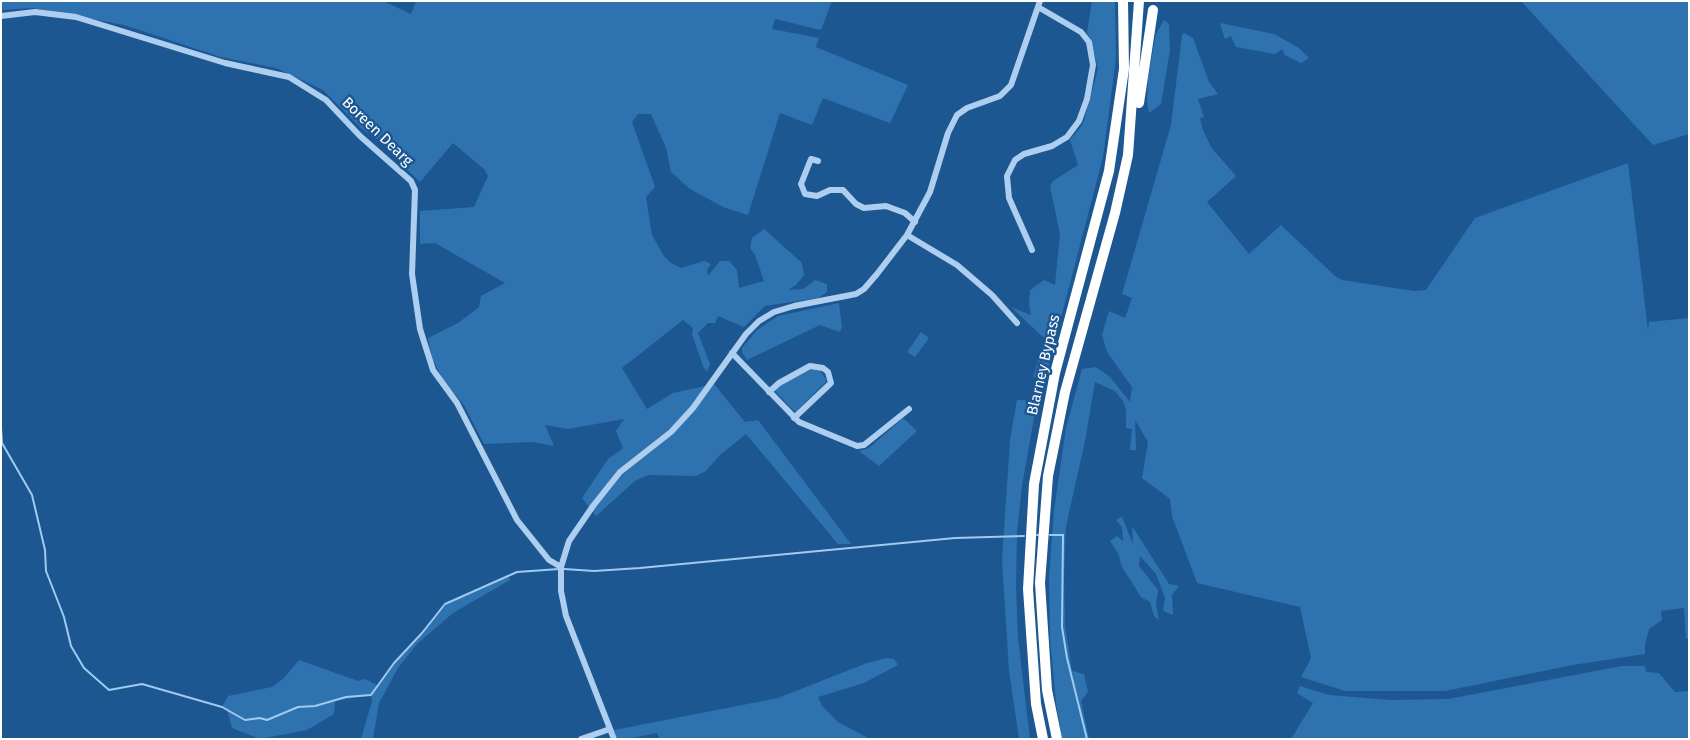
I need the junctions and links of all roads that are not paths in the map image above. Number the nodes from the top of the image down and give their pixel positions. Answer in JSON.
{"nodes":[{"id":1,"x":1123,"y":1,"type":"edge"},
{"id":2,"x":1138,"y":1,"type":"edge"},
{"id":3,"x":1039,"y":4,"type":"edge"},
{"id":4,"x":1154,"y":5,"type":"edge"},
{"id":5,"x":1,"y":16,"type":"edge"},
{"id":6,"x":1132,"y":121,"type":"junction"},
{"id":7,"x":818,"y":161,"type":"dead end"},
{"id":8,"x":915,"y":222,"type":"junction"},
{"id":9,"x":907,"y":235,"type":"junction"},
{"id":10,"x":1032,"y":250,"type":"dead end"},
{"id":11,"x":1017,"y":324,"type":"dead end"},
{"id":12,"x":732,"y":353,"type":"junction"},
{"id":13,"x":769,"y":392,"type":"junction"},
{"id":14,"x":909,"y":409,"type":"dead end"},
{"id":15,"x":794,"y":418,"type":"junction"},
{"id":16,"x":561,"y":570,"type":"junction"},
{"id":17,"x":610,"y":729,"type":"junction"},
{"id":18,"x":581,"y":739,"type":"edge"},
{"id":19,"x":614,"y":739,"type":"edge"},
{"id":20,"x":1043,"y":739,"type":"edge"},
{"id":21,"x":1057,"y":739,"type":"edge"}],
"edges":[{"from":1,"to":20,"type":"highway","name":"Blarney Bypass"},
{"from":2,"to":6,"type":"highway"},
{"from":3,"to":8,"type":"street"},
{"from":3,"to":10,"type":"street"},
{"from":4,"to":6,"type":"highway"},
{"from":5,"to":16,"type":"street","name":"Boreen Dearg"},
{"from":6,"to":21,"type":"highway","name":"Blarney Bypass"},
{"from":7,"to":8,"type":"street"},
{"from":8,"to":9,"type":"street"},
{"from":9,"to":11,"type":"street"},
{"from":9,"to":12,"type":"street"},
{"from":12,"to":13,"type":"street"},
{"from":12,"to":16,"type":"street"},
{"from":13,"to":15,"type":"street"},
{"from":13,"to":15,"type":"street"},
{"from":14,"to":15,"type":"street"},
{"from":16,"to":17,"type":"street"},
{"from":17,"to":18,"type":"street"},
{"from":17,"to":19,"type":"street"}]}
